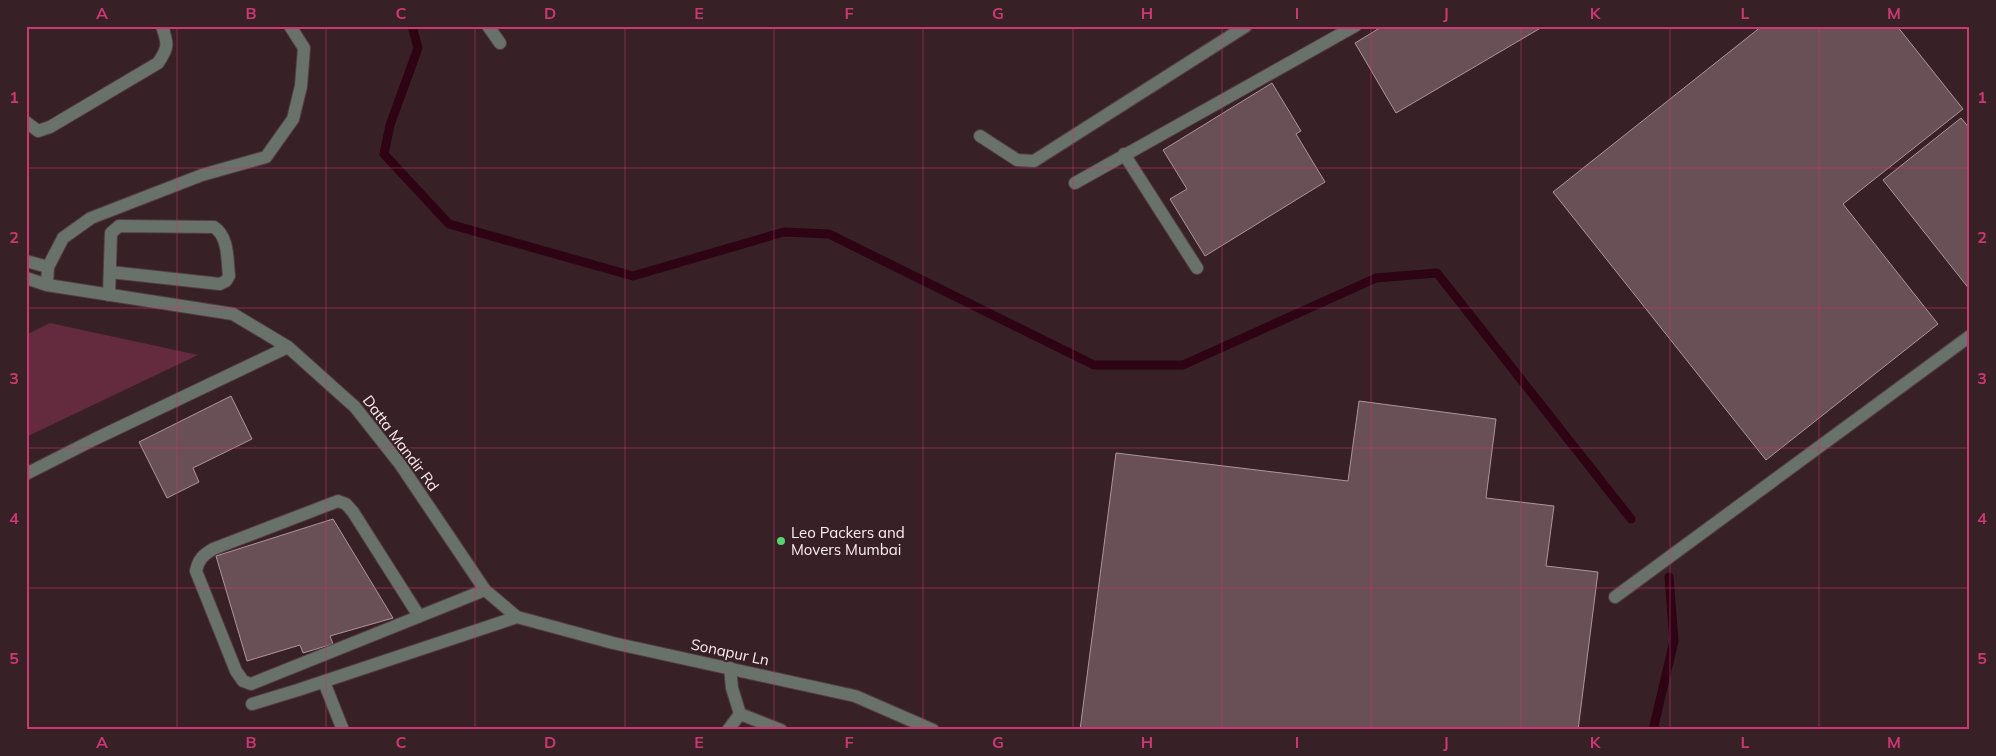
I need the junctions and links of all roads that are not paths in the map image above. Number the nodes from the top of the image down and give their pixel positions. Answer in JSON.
{"nodes":[{"id":1,"x":162,"y":26,"type":"edge"},
{"id":2,"x":290,"y":26,"type":"edge"},
{"id":3,"x":488,"y":26,"type":"edge"},
{"id":4,"x":1246,"y":26,"type":"edge"},
{"id":5,"x":1356,"y":26,"type":"edge"},
{"id":6,"x":500,"y":43,"type":"dead end"},
{"id":7,"x":26,"y":122,"type":"edge"},
{"id":8,"x":980,"y":136,"type":"dead end"},
{"id":9,"x":1124,"y":154,"type":"junction"},
{"id":10,"x":1076,"y":183,"type":"dead end"},
{"id":11,"x":29,"y":261,"type":"edge"},
{"id":12,"x":48,"y":267,"type":"junction"},
{"id":13,"x":1197,"y":268,"type":"dead end"},
{"id":14,"x":110,"y":272,"type":"junction"},
{"id":15,"x":29,"y":279,"type":"edge"},
{"id":16,"x":47,"y":285,"type":"junction"},
{"id":17,"x":110,"y":295,"type":"junction"},
{"id":18,"x":1970,"y":336,"type":"edge"},
{"id":19,"x":288,"y":347,"type":"junction"},
{"id":20,"x":26,"y":474,"type":"edge"},
{"id":21,"x":485,"y":590,"type":"junction"},
{"id":22,"x":1615,"y":597,"type":"dead end"},
{"id":23,"x":419,"y":616,"type":"junction"},
{"id":24,"x":516,"y":617,"type":"junction"},
{"id":25,"x":730,"y":668,"type":"junction"},
{"id":26,"x":324,"y":682,"type":"junction"},
{"id":27,"x":252,"y":704,"type":"dead end"},
{"id":28,"x":740,"y":714,"type":"junction"},
{"id":29,"x":343,"y":730,"type":"edge"},
{"id":30,"x":728,"y":730,"type":"edge"},
{"id":31,"x":781,"y":730,"type":"edge"},
{"id":32,"x":933,"y":730,"type":"edge"}],
"edges":[{"from":1,"to":7,"type":"street"},
{"from":2,"to":12,"type":"street"},
{"from":3,"to":6,"type":"street"},
{"from":4,"to":8,"type":"street"},
{"from":5,"to":9,"type":"street"},
{"from":9,"to":10,"type":"street"},
{"from":9,"to":13,"type":"street"},
{"from":11,"to":12,"type":"street"},
{"from":11,"to":15,"type":"street"},
{"from":12,"to":16,"type":"street"},
{"from":14,"to":14,"type":"street"},
{"from":14,"to":17,"type":"street"},
{"from":15,"to":16,"type":"street","name":"Datta Mandir Rd"},
{"from":16,"to":17,"type":"street","name":"Datta Mandir Rd"},
{"from":17,"to":19,"type":"street","name":"Datta Mandir Rd"},
{"from":18,"to":22,"type":"street"},
{"from":19,"to":20,"type":"street"},
{"from":19,"to":21,"type":"street","name":"Datta Mandir Rd"},
{"from":21,"to":23,"type":"street"},
{"from":21,"to":24,"type":"street","name":"Datta Mandir Rd"},
{"from":23,"to":23,"type":"street"},
{"from":24,"to":25,"type":"street","name":"Sonapur Ln"},
{"from":24,"to":26,"type":"street"},
{"from":25,"to":28,"type":"street"},
{"from":25,"to":32,"type":"street","name":"Sonapur Ln"},
{"from":26,"to":27,"type":"street"},
{"from":26,"to":29,"type":"street"},
{"from":28,"to":30,"type":"street"},
{"from":28,"to":31,"type":"street"}]}
